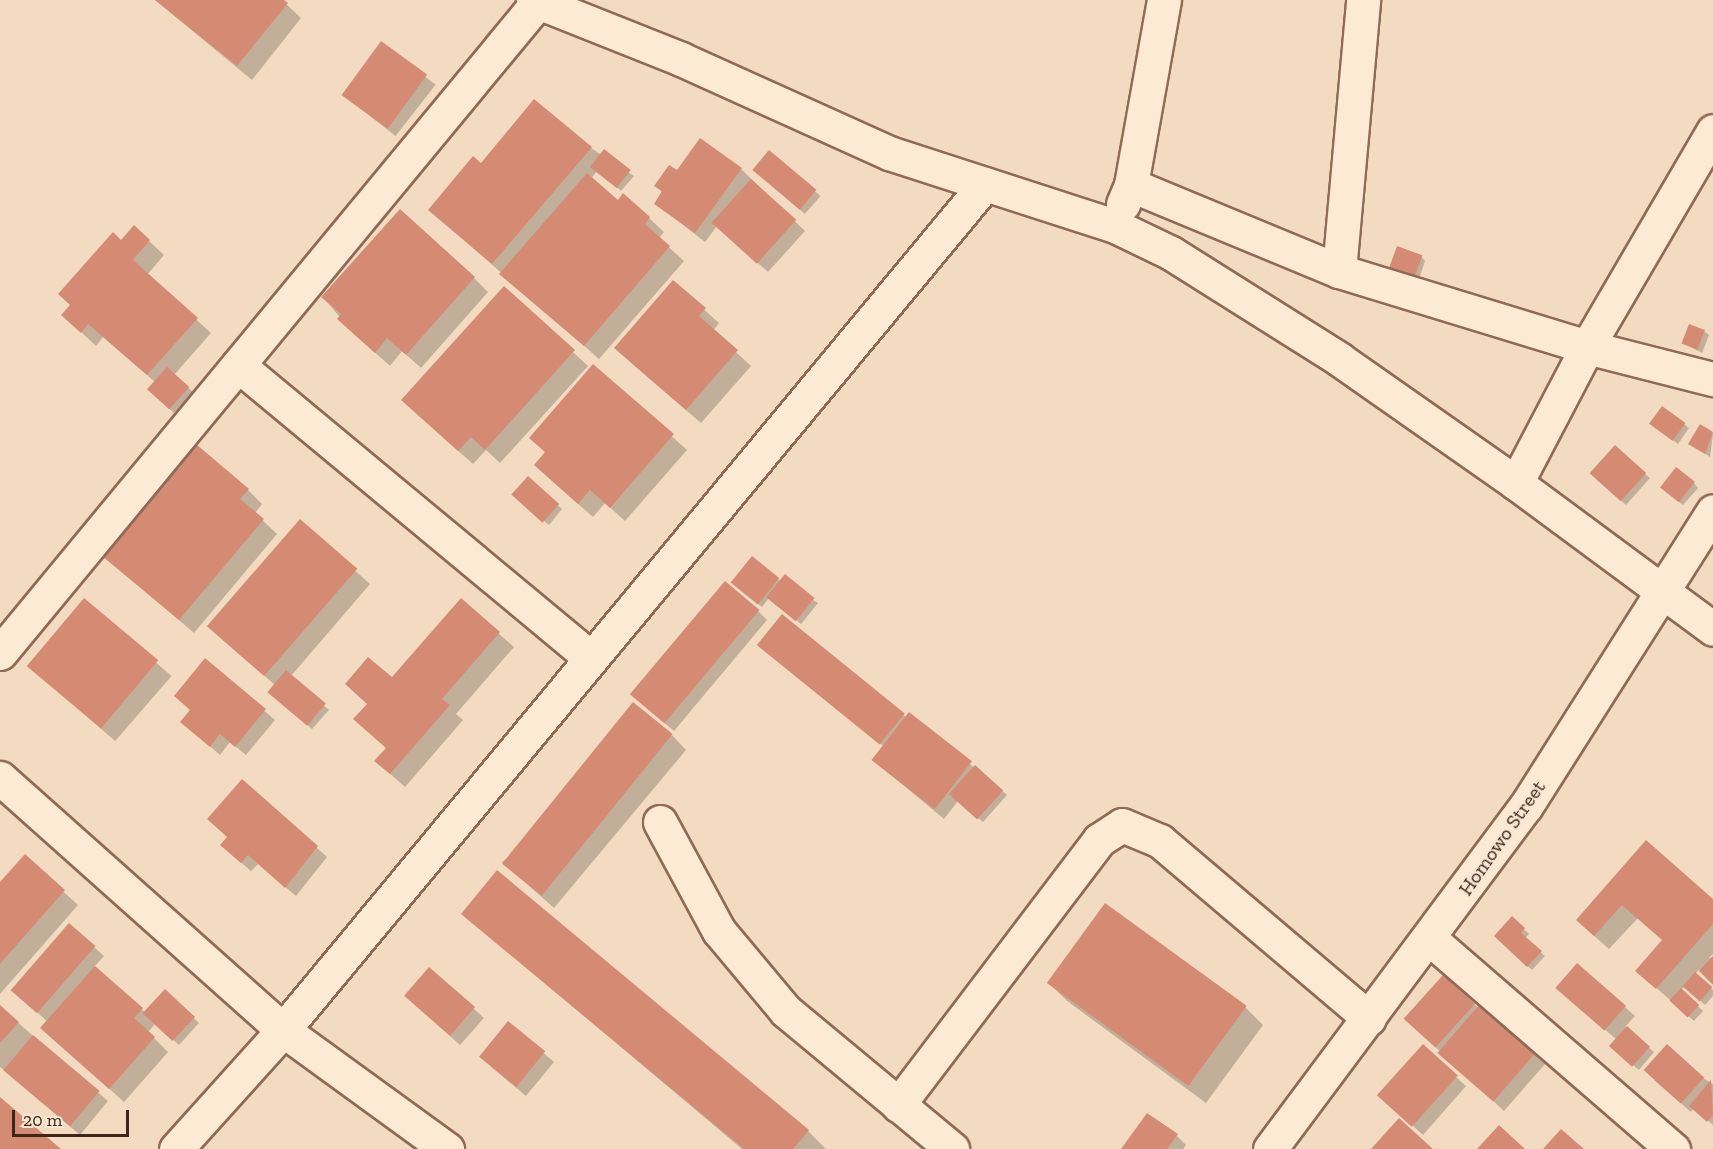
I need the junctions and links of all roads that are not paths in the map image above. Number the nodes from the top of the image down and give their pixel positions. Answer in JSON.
{"nodes":[{"id":1,"x":1164,"y":0,"type":"edge"},
{"id":2,"x":1363,"y":0,"type":"edge"},
{"id":3,"x":535,"y":1,"type":"edge"},
{"id":4,"x":1713,"y":131,"type":"edge"},
{"id":5,"x":985,"y":184,"type":"junction"},
{"id":6,"x":1131,"y":185,"type":"junction"},
{"id":7,"x":1115,"y":226,"type":"junction"},
{"id":8,"x":1338,"y":271,"type":"junction"},
{"id":9,"x":1587,"y":347,"type":"junction"},
{"id":10,"x":238,"y":365,"type":"junction"},
{"id":11,"x":1713,"y":380,"type":"edge"},
{"id":12,"x":1516,"y":483,"type":"junction"},
{"id":13,"x":1713,"y":511,"type":"edge"},
{"id":14,"x":1662,"y":590,"type":"junction"},
{"id":15,"x":1713,"y":629,"type":"edge"},
{"id":16,"x":0,"y":653,"type":"edge"},
{"id":17,"x":591,"y":658,"type":"junction"},
{"id":18,"x":0,"y":778,"type":"edge"},
{"id":19,"x":660,"y":822,"type":"dead end"},
{"id":20,"x":1429,"y":938,"type":"junction"},
{"id":21,"x":1369,"y":1018,"type":"junction"},
{"id":22,"x":283,"y":1030,"type":"junction"},
{"id":23,"x":898,"y":1105,"type":"junction"},
{"id":24,"x":176,"y":1149,"type":"edge"},
{"id":25,"x":447,"y":1149,"type":"edge"},
{"id":26,"x":952,"y":1149,"type":"edge"},
{"id":27,"x":1270,"y":1149,"type":"edge"},
{"id":28,"x":1673,"y":1149,"type":"edge"}],
"edges":[{"from":1,"to":6,"type":"street"},
{"from":2,"to":8,"type":"street"},
{"from":3,"to":5,"type":"street"},
{"from":3,"to":10,"type":"street"},
{"from":4,"to":9,"type":"street"},
{"from":5,"to":7,"type":"street"},
{"from":5,"to":17,"type":"street"},
{"from":6,"to":7,"type":"street"},
{"from":6,"to":8,"type":"street"},
{"from":7,"to":12,"type":"street"},
{"from":8,"to":9,"type":"street"},
{"from":9,"to":11,"type":"street"},
{"from":9,"to":12,"type":"street"},
{"from":10,"to":16,"type":"street"},
{"from":10,"to":17,"type":"street"},
{"from":12,"to":14,"type":"street"},
{"from":13,"to":14,"type":"street","name":"Homowo Street"},
{"from":14,"to":15,"type":"street"},
{"from":14,"to":20,"type":"street","name":"Homowo Street"},
{"from":17,"to":22,"type":"street"},
{"from":18,"to":22,"type":"street"},
{"from":19,"to":23,"type":"street"},
{"from":20,"to":21,"type":"street","name":"Homowo Street"},
{"from":20,"to":28,"type":"street"},
{"from":21,"to":23,"type":"street"},
{"from":21,"to":27,"type":"street","name":"Homowo Street"},
{"from":22,"to":24,"type":"street"},
{"from":22,"to":25,"type":"street"},
{"from":23,"to":26,"type":"street"}]}
